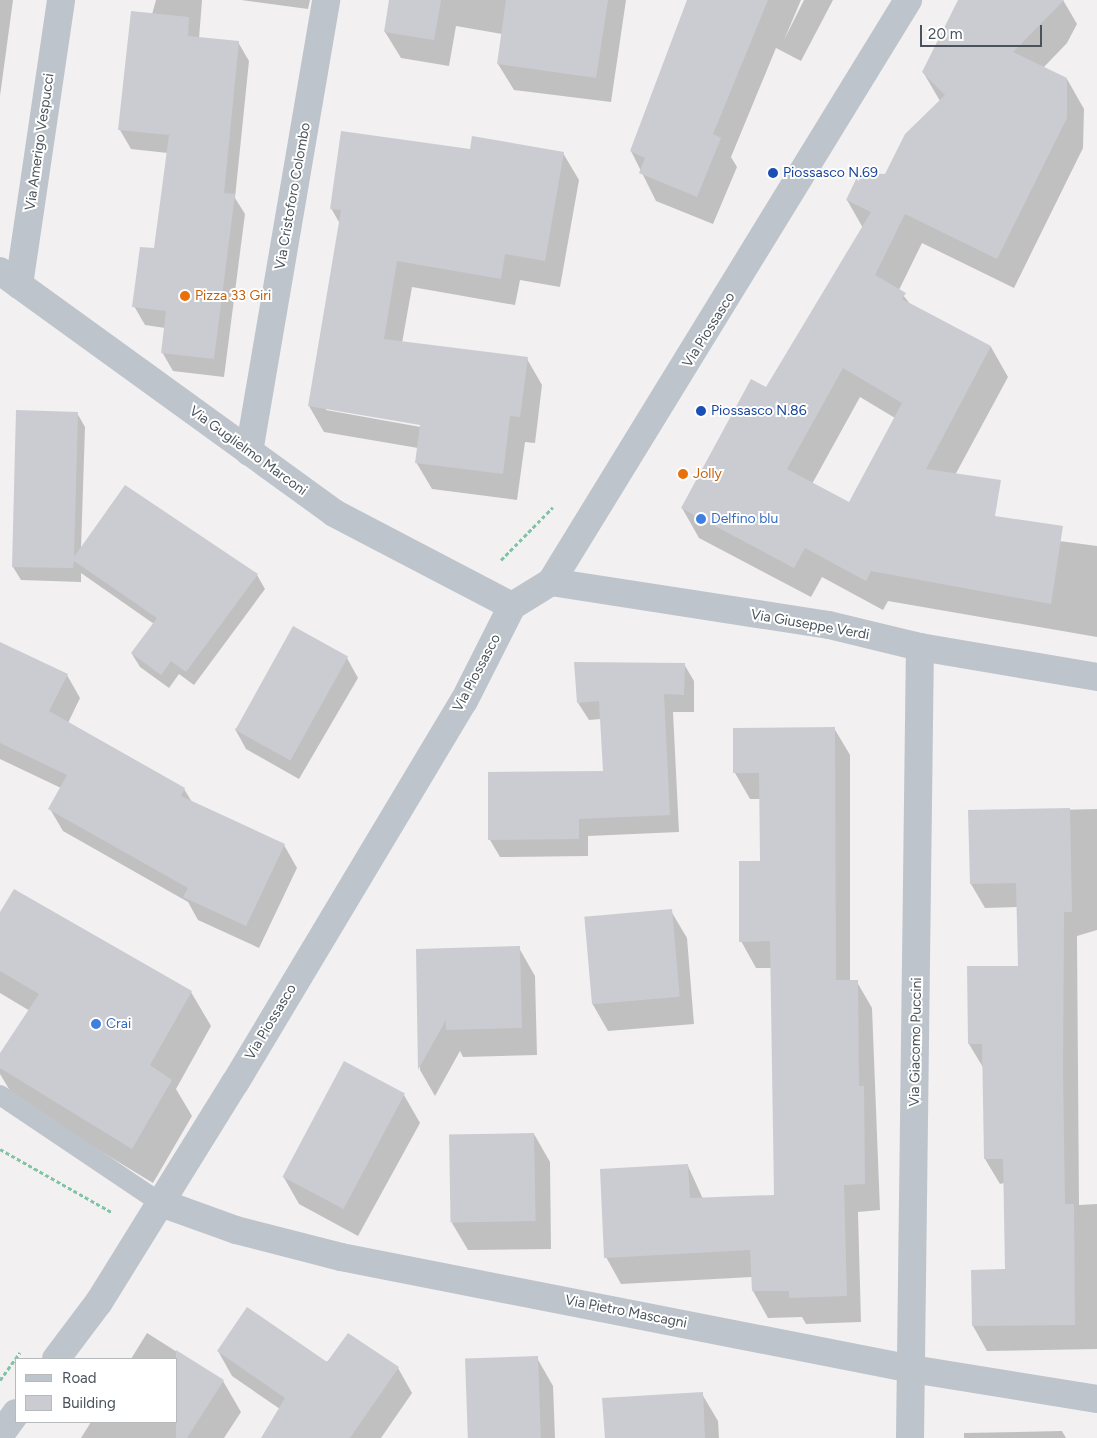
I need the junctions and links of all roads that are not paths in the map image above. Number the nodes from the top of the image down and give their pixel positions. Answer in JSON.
{"nodes":[{"id":1,"x":60,"y":0,"type":"edge"},
{"id":2,"x":326,"y":0,"type":"edge"},
{"id":3,"x":908,"y":0,"type":"edge"},
{"id":4,"x":9,"y":278,"type":"edge"},
{"id":5,"x":249,"y":452,"type":"junction"},
{"id":6,"x":551,"y":582,"type":"junction"},
{"id":7,"x":512,"y":606,"type":"junction"},
{"id":8,"x":920,"y":647,"type":"junction"},
{"id":9,"x":1097,"y":677,"type":"edge"},
{"id":10,"x":0,"y":1095,"type":"edge"},
{"id":11,"x":161,"y":1203,"type":"junction"},
{"id":12,"x":57,"y":1358,"type":"edge"},
{"id":13,"x":912,"y":1369,"type":"junction"},
{"id":14,"x":1097,"y":1399,"type":"edge"},
{"id":15,"x":15,"y":1415,"type":"edge"},
{"id":16,"x":0,"y":1435,"type":"edge"},
{"id":17,"x":910,"y":1438,"type":"edge"}],
"edges":[{"from":1,"to":4,"type":"street","name":"Via Amerigo Vespucci"},
{"from":2,"to":5,"type":"street","name":"Via Cristoforo Colombo"},
{"from":3,"to":6,"type":"street","name":"Via Piossasco"},
{"from":4,"to":5,"type":"street","name":"Via Guglielmo Marconi"},
{"from":5,"to":7,"type":"street","name":"Via Guglielmo Marconi"},
{"from":6,"to":7,"type":"street","name":"Via Piossasco"},
{"from":6,"to":8,"type":"street","name":"Via Giuseppe Verdi"},
{"from":7,"to":11,"type":"street","name":"Via Piossasco"},
{"from":8,"to":9,"type":"street","name":"Via Giuseppe Verdi"},
{"from":8,"to":13,"type":"street","name":"Via Giacomo Puccini"},
{"from":10,"to":11,"type":"lane"},
{"from":11,"to":12,"type":"street","name":"Via Piossasco"},
{"from":11,"to":13,"type":"street","name":"Via Pietro Mascagni"},
{"from":13,"to":14,"type":"street","name":"Via Pietro Mascagni"},
{"from":13,"to":17,"type":"street","name":"Via Giacomo Puccini"},
{"from":15,"to":16,"type":"street"}]}
